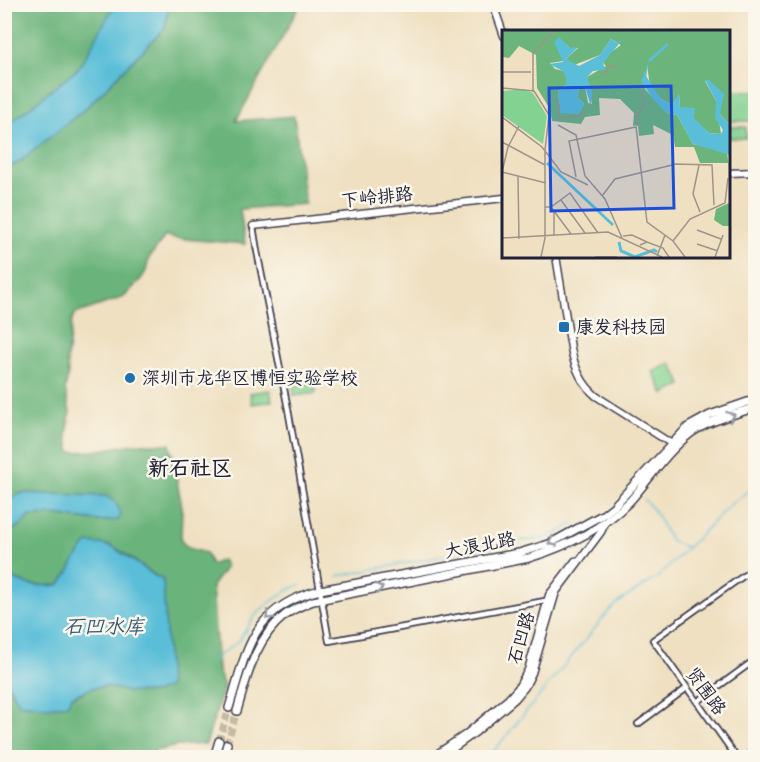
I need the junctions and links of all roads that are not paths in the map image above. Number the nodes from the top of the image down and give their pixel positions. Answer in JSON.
{"nodes":[{"id":1,"x":493,"y":4,"type":"edge"},
{"id":2,"x":502,"y":30,"type":"edge"},
{"id":3,"x":756,"y":172,"type":"edge"},
{"id":4,"x":730,"y":173,"type":"edge"},
{"id":5,"x":502,"y":198,"type":"edge"},
{"id":6,"x":253,"y":226,"type":"joint"},
{"id":7,"x":556,"y":258,"type":"edge"},
{"id":8,"x":756,"y":399,"type":"edge"},
{"id":9,"x":756,"y":407,"type":"edge"},
{"id":10,"x":674,"y":446,"type":"junction"},
{"id":11,"x":602,"y":523,"type":"junction"},
{"id":12,"x":756,"y":567,"type":"edge"},
{"id":13,"x":320,"y":590,"type":"junction"},
{"id":14,"x":322,"y":599,"type":"junction"},
{"id":15,"x":550,"y":600,"type":"junction"},
{"id":16,"x":756,"y":659,"type":"edge"},
{"id":17,"x":687,"y":688,"type":"junction"},
{"id":18,"x":696,"y":702,"type":"junction"},
{"id":19,"x":229,"y":708,"type":"tunnel mouth"},
{"id":20,"x":237,"y":711,"type":"tunnel mouth"},
{"id":21,"x":638,"y":724,"type":"dead end"},
{"id":22,"x":219,"y":741,"type":"tunnel mouth"},
{"id":23,"x":227,"y":744,"type":"tunnel mouth"},
{"id":24,"x":756,"y":750,"type":"edge"},
{"id":25,"x":214,"y":758,"type":"edge"},
{"id":26,"x":223,"y":758,"type":"edge"},
{"id":27,"x":431,"y":758,"type":"edge"},
{"id":28,"x":440,"y":758,"type":"edge"},
{"id":29,"x":737,"y":758,"type":"edge"},
{"id":30,"x":745,"y":758,"type":"edge"}],
"edges":[{"from":1,"to":2,"type":"street"},
{"from":3,"to":4,"type":"street"},
{"from":5,"to":6,"type":"street","name":"下岭排路"},
{"from":6,"to":13,"type":"street"},
{"from":7,"to":10,"type":"street"},
{"from":8,"to":10,"type":"main road","name":"大浪北路"},
{"from":10,"to":9,"type":"main road","name":"大浪北路","one_way":true},
{"from":10,"to":11,"type":"main road","name":"大浪北路"},
{"from":10,"to":13,"type":"main road","name":"大浪北路","one_way":true},
{"from":14,"to":11,"type":"main road","name":"大浪北路","one_way":true},
{"from":11,"to":15,"type":"street","name":"石凹路"},
{"from":12,"to":17,"type":"street","name":"贤围路"},
{"from":13,"to":14,"type":"street"},
{"from":13,"to":19,"type":"main road","name":"大浪北路","one_way":true},
{"from":14,"to":15,"type":"street"},
{"from":14,"to":20,"type":"main road","name":"大浪北路"},
{"from":15,"to":27,"type":"street","name":"石凹路"},
{"from":15,"to":28,"type":"street","name":"石凹路"},
{"from":16,"to":18,"type":"street"},
{"from":17,"to":18,"type":"street","name":"贤围路"},
{"from":17,"to":21,"type":"street"},
{"from":18,"to":29,"type":"street","name":"贤围路"},
{"from":22,"to":25,"type":"main road"},
{"from":23,"to":26,"type":"main road"},
{"from":24,"to":30,"type":"street"}]}
